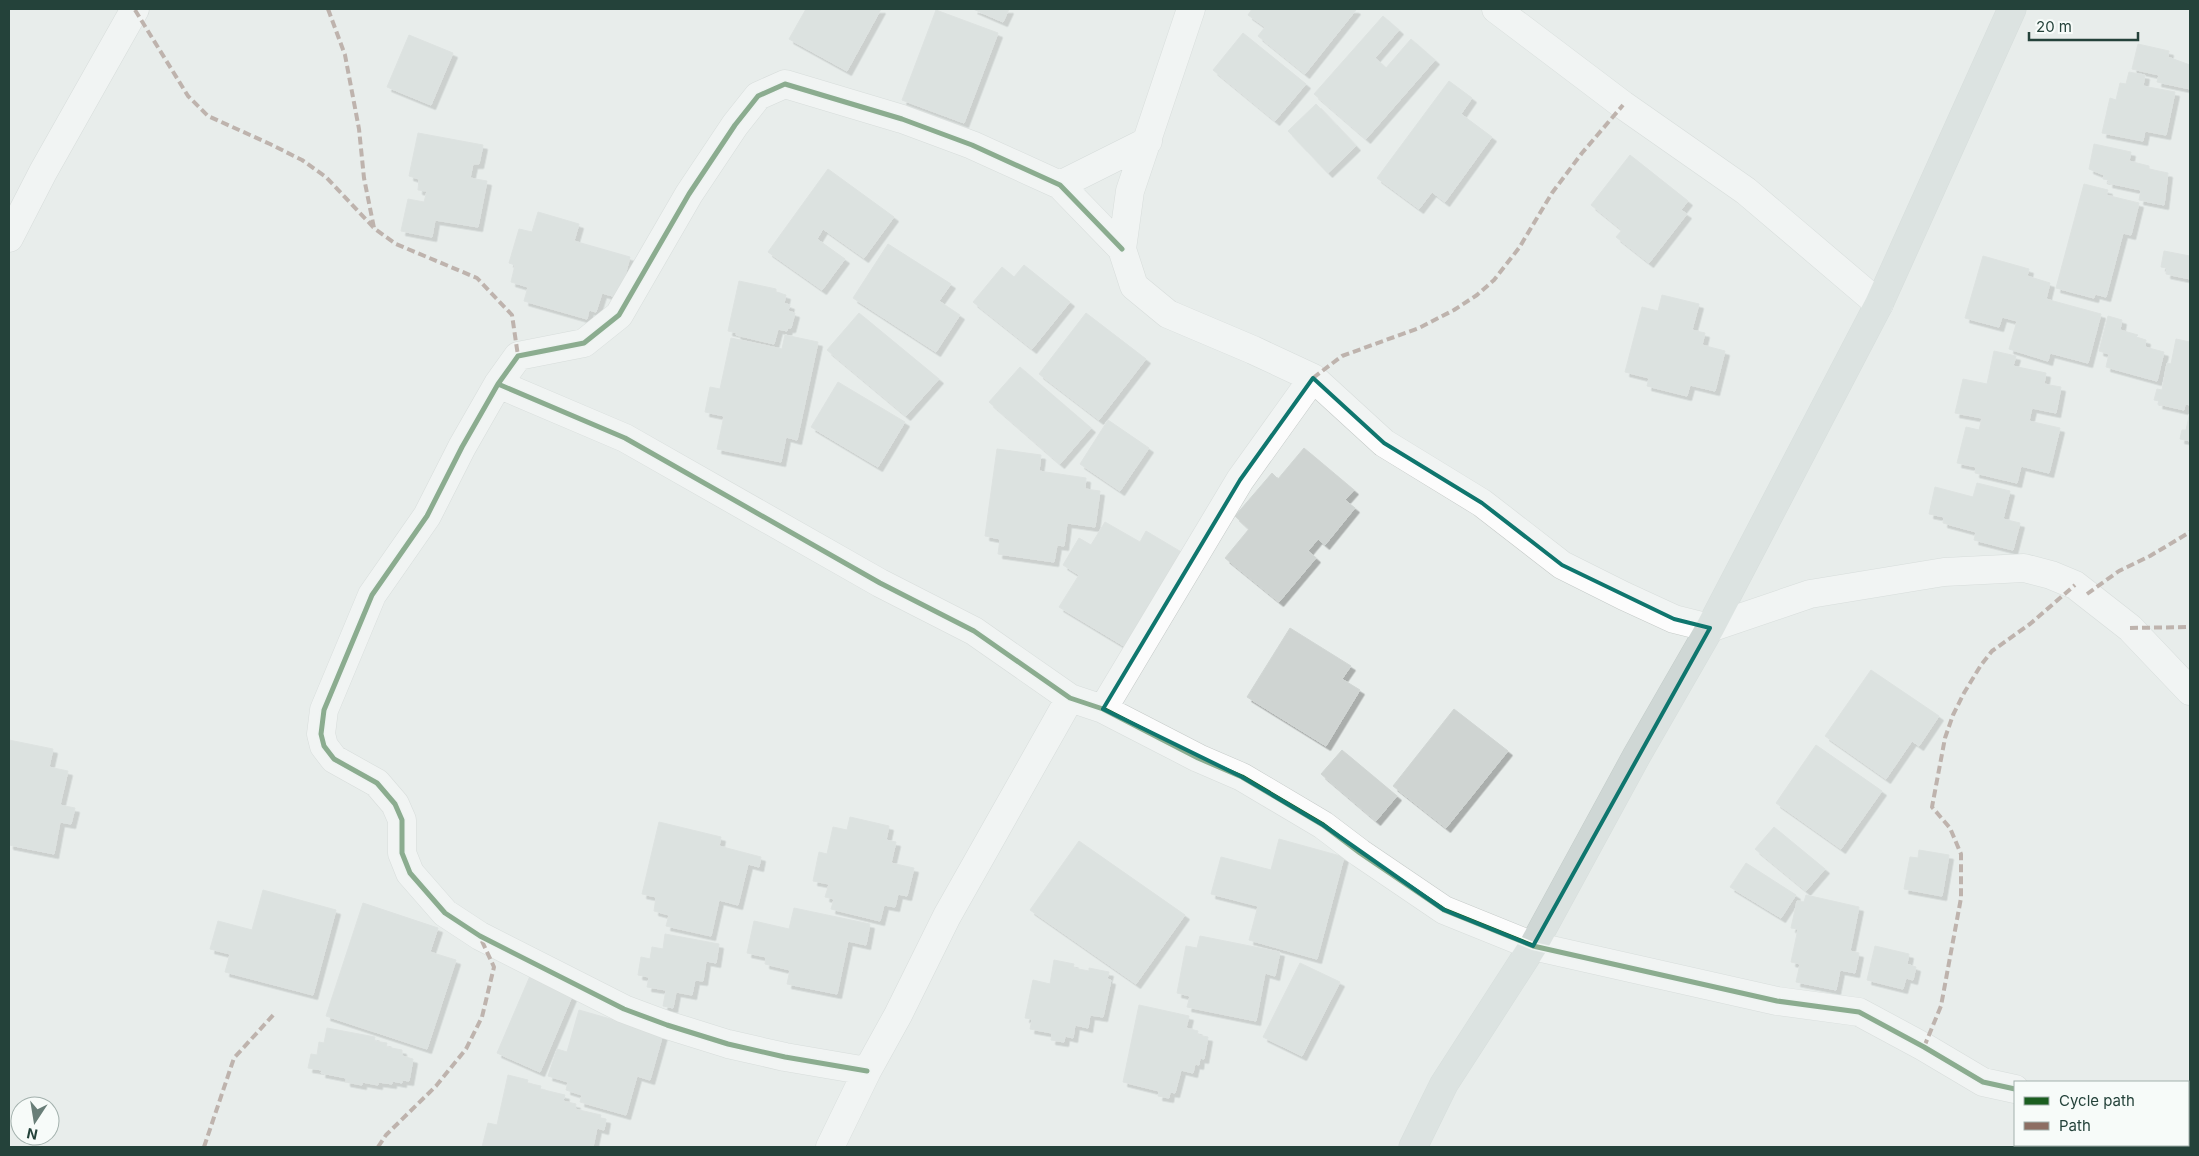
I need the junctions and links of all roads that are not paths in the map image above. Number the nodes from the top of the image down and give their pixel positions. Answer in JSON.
{"nodes":[{"id":1,"x":135,"y":9,"type":"edge"},
{"id":2,"x":1191,"y":9,"type":"edge"},
{"id":3,"x":1496,"y":9,"type":"edge"},
{"id":4,"x":2012,"y":9,"type":"edge"},
{"id":5,"x":1148,"y":141,"type":"junction"},
{"id":6,"x":1060,"y":185,"type":"junction"},
{"id":7,"x":9,"y":238,"type":"edge"},
{"id":8,"x":1122,"y":249,"type":"junction"},
{"id":9,"x":1879,"y":304,"type":"junction"},
{"id":10,"x":1313,"y":378,"type":"junction"},
{"id":11,"x":498,"y":384,"type":"junction"},
{"id":12,"x":1710,"y":628,"type":"junction"},
{"id":13,"x":2190,"y":690,"type":"edge"},
{"id":14,"x":1070,"y":698,"type":"junction"},
{"id":15,"x":1103,"y":709,"type":"junction"},
{"id":16,"x":1533,"y":946,"type":"junction"},
{"id":17,"x":867,"y":1071,"type":"junction"},
{"id":18,"x":2014,"y":1089,"type":"edge"},
{"id":19,"x":830,"y":1147,"type":"edge"},
{"id":20,"x":1413,"y":1147,"type":"edge"}],
"edges":[{"from":1,"to":7,"type":"street"},
{"from":2,"to":5,"type":"street"},
{"from":3,"to":9,"type":"street"},
{"from":4,"to":9,"type":"main road"},
{"from":5,"to":6,"type":"street"},
{"from":5,"to":8,"type":"street"},
{"from":6,"to":8,"type":"street"},
{"from":6,"to":11,"type":"street"},
{"from":8,"to":10,"type":"street"},
{"from":9,"to":12,"type":"main road"},
{"from":10,"to":12,"type":"street"},
{"from":10,"to":15,"type":"street"},
{"from":11,"to":14,"type":"street"},
{"from":11,"to":17,"type":"street"},
{"from":12,"to":13,"type":"street"},
{"from":12,"to":16,"type":"main road"},
{"from":14,"to":15,"type":"street"},
{"from":14,"to":17,"type":"street"},
{"from":15,"to":16,"type":"street"},
{"from":16,"to":18,"type":"street"},
{"from":16,"to":20,"type":"main road"},
{"from":17,"to":19,"type":"street"}]}
